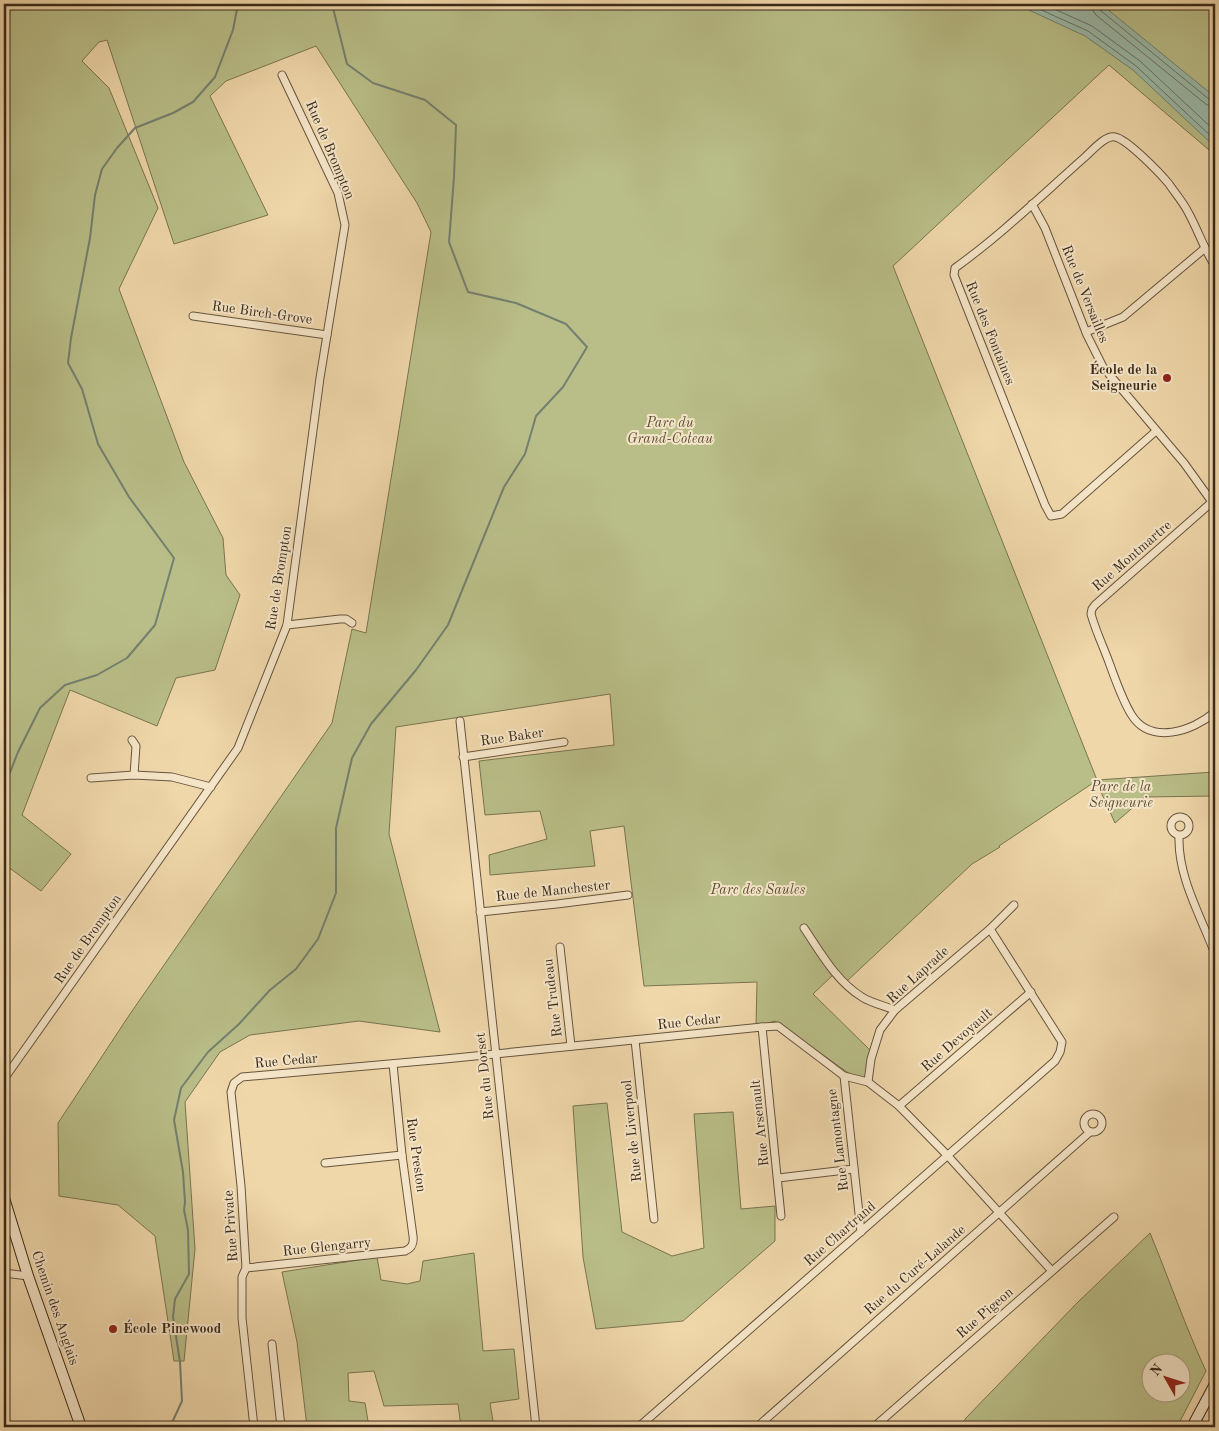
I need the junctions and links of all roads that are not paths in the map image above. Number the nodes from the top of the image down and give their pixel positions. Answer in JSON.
{"nodes":[{"id":1,"x":282,"y":75,"type":"dead end"},
{"id":2,"x":1032,"y":204,"type":"junction"},
{"id":3,"x":1204,"y":249,"type":"junction"},
{"id":4,"x":1215,"y":266,"type":"edge"},
{"id":5,"x":193,"y":316,"type":"dead end"},
{"id":6,"x":1086,"y":332,"type":"junction"},
{"id":7,"x":327,"y":335,"type":"junction"},
{"id":8,"x":1156,"y":431,"type":"junction"},
{"id":9,"x":1214,"y":504,"type":"edge"},
{"id":10,"x":352,"y":623,"type":"dead end"},
{"id":11,"x":287,"y":625,"type":"junction"},
{"id":12,"x":1215,"y":712,"type":"edge"},
{"id":13,"x":460,"y":722,"type":"dead end"},
{"id":14,"x":132,"y":740,"type":"dead end"},
{"id":15,"x":564,"y":742,"type":"dead end"},
{"id":16,"x":463,"y":757,"type":"junction"},
{"id":17,"x":134,"y":775,"type":"junction"},
{"id":18,"x":91,"y":778,"type":"dead end"},
{"id":19,"x":212,"y":787,"type":"junction"},
{"id":20,"x":1179,"y":836,"type":"dead end"},
{"id":21,"x":628,"y":895,"type":"dead end"},
{"id":22,"x":1014,"y":905,"type":"dead end"},
{"id":23,"x":480,"y":912,"type":"junction"},
{"id":24,"x":804,"y":928,"type":"dead end"},
{"id":25,"x":990,"y":929,"type":"junction"},
{"id":26,"x":560,"y":947,"type":"dead end"},
{"id":27,"x":1215,"y":954,"type":"edge"},
{"id":28,"x":1031,"y":992,"type":"junction"},
{"id":29,"x":895,"y":1010,"type":"junction"},
{"id":30,"x":762,"y":1027,"type":"junction"},
{"id":31,"x":635,"y":1040,"type":"junction"},
{"id":32,"x":571,"y":1046,"type":"junction"},
{"id":33,"x":495,"y":1054,"type":"junction"},
{"id":34,"x":393,"y":1064,"type":"junction"},
{"id":35,"x":844,"y":1076,"type":"junction"},
{"id":36,"x":4,"y":1079,"type":"edge"},
{"id":37,"x":868,"y":1082,"type":"junction"},
{"id":38,"x":234,"y":1083,"type":"joint"},
{"id":39,"x":899,"y":1106,"type":"junction"},
{"id":40,"x":1090,"y":1132,"type":"dead end"},
{"id":41,"x":402,"y":1155,"type":"junction"},
{"id":42,"x":948,"y":1156,"type":"junction"},
{"id":43,"x":325,"y":1163,"type":"dead end"},
{"id":44,"x":854,"y":1170,"type":"junction"},
{"id":45,"x":778,"y":1178,"type":"junction"},
{"id":46,"x":4,"y":1198,"type":"edge"},
{"id":47,"x":999,"y":1214,"type":"junction"},
{"id":48,"x":782,"y":1216,"type":"dead end"},
{"id":49,"x":1114,"y":1217,"type":"dead end"},
{"id":50,"x":654,"y":1219,"type":"dead end"},
{"id":51,"x":861,"y":1232,"type":"junction"},
{"id":52,"x":410,"y":1249,"type":"joint"},
{"id":53,"x":246,"y":1268,"type":"junction"},
{"id":54,"x":1052,"y":1271,"type":"junction"},
{"id":55,"x":4,"y":1273,"type":"edge"},
{"id":56,"x":28,"y":1276,"type":"junction"},
{"id":57,"x":272,"y":1344,"type":"dead end"},
{"id":58,"x":1215,"y":1384,"type":"edge"},
{"id":59,"x":641,"y":1426,"type":"junction"},
{"id":60,"x":81,"y":1427,"type":"edge"},
{"id":61,"x":254,"y":1427,"type":"edge"},
{"id":62,"x":281,"y":1427,"type":"edge"},
{"id":63,"x":536,"y":1427,"type":"edge"},
{"id":64,"x":624,"y":1427,"type":"edge"},
{"id":65,"x":655,"y":1427,"type":"edge"},
{"id":66,"x":757,"y":1427,"type":"edge"},
{"id":67,"x":874,"y":1427,"type":"edge"},
{"id":68,"x":1192,"y":1427,"type":"edge"}],
"edges":[{"from":1,"to":7,"type":"street","name":"Rue de Brompton"},
{"from":2,"to":3,"type":"street","name":"Rue des Fontaines"},
{"from":2,"to":6,"type":"street","name":"Rue de Versailles"},
{"from":2,"to":8,"type":"street","name":"Rue des Fontaines"},
{"from":3,"to":4,"type":"street","name":"Rue des Fontaines"},
{"from":3,"to":6,"type":"street"},
{"from":5,"to":7,"type":"street","name":"Rue Birch-Grove"},
{"from":6,"to":8,"type":"street","name":"Rue de Versailles"},
{"from":7,"to":11,"type":"street","name":"Rue de Brompton"},
{"from":8,"to":9,"type":"street","name":"Rue de Versailles"},
{"from":9,"to":12,"type":"street","name":"Rue Montmartre"},
{"from":10,"to":11,"type":"street"},
{"from":11,"to":19,"type":"street","name":"Rue de Brompton"},
{"from":13,"to":16,"type":"street","name":"Rue du Dorset"},
{"from":14,"to":17,"type":"street"},
{"from":15,"to":16,"type":"street","name":"Rue Baker"},
{"from":16,"to":23,"type":"street","name":"Rue du Dorset"},
{"from":17,"to":18,"type":"street"},
{"from":17,"to":19,"type":"street"},
{"from":19,"to":36,"type":"street","name":"Rue de Brompton"},
{"from":20,"to":27,"type":"street"},
{"from":21,"to":23,"type":"street","name":"Rue de Manchester"},
{"from":22,"to":25,"type":"street","name":"Rue Laprade"},
{"from":23,"to":33,"type":"street","name":"Rue du Dorset"},
{"from":24,"to":29,"type":"street"},
{"from":25,"to":28,"type":"street"},
{"from":25,"to":29,"type":"street","name":"Rue Laprade"},
{"from":26,"to":32,"type":"street","name":"Rue Trudeau"},
{"from":28,"to":39,"type":"street","name":"Rue Devoyault"},
{"from":28,"to":42,"type":"street","name":"Rue Chartrand"},
{"from":29,"to":37,"type":"street","name":"Rue Laprade"},
{"from":30,"to":31,"type":"street","name":"Rue Cedar"},
{"from":30,"to":35,"type":"street","name":"Rue Cedar"},
{"from":30,"to":45,"type":"street","name":"Rue Arsenault"},
{"from":31,"to":32,"type":"street","name":"Rue Cedar"},
{"from":31,"to":50,"type":"street","name":"Rue de Liverpool"},
{"from":32,"to":33,"type":"street","name":"Rue Cedar"},
{"from":33,"to":34,"type":"street","name":"Rue Cedar"},
{"from":33,"to":63,"type":"street","name":"Rue du Dorset"},
{"from":34,"to":38,"type":"street","name":"Rue Cedar"},
{"from":34,"to":41,"type":"street","name":"Rue Preston"},
{"from":35,"to":37,"type":"street","name":"Rue Cedar"},
{"from":35,"to":44,"type":"street","name":"Rue Lamontagne"},
{"from":37,"to":39,"type":"street","name":"Rue Cedar"},
{"from":38,"to":53,"type":"street","name":"Rue Private"},
{"from":39,"to":42,"type":"street","name":"Rue Cedar"},
{"from":40,"to":47,"type":"street","name":"Rue du Curé-Lalande"},
{"from":41,"to":43,"type":"street"},
{"from":41,"to":52,"type":"street","name":"Rue Preston"},
{"from":42,"to":47,"type":"street","name":"Rue Cedar"},
{"from":42,"to":51,"type":"street","name":"Rue Chartrand"},
{"from":44,"to":45,"type":"street"},
{"from":44,"to":51,"type":"street","name":"Rue Lamontagne"},
{"from":45,"to":48,"type":"street","name":"Rue Arsenault"},
{"from":46,"to":56,"type":"street","name":"Chemin des Anglais"},
{"from":47,"to":54,"type":"street","name":"Rue Cedar"},
{"from":47,"to":66,"type":"street","name":"Rue du Curé-Lalande"},
{"from":49,"to":54,"type":"street","name":"Rue Pigeon"},
{"from":51,"to":59,"type":"street","name":"Rue Chartrand"},
{"from":52,"to":53,"type":"street","name":"Rue Glengarry"},
{"from":53,"to":61,"type":"street","name":"Rue Private"},
{"from":54,"to":67,"type":"street","name":"Rue Pigeon"},
{"from":55,"to":56,"type":"street"},
{"from":56,"to":60,"type":"street","name":"Chemin des Anglais"},
{"from":57,"to":62,"type":"street"},
{"from":58,"to":68,"type":"street"},
{"from":59,"to":64,"type":"street"},
{"from":59,"to":65,"type":"street"}]}
